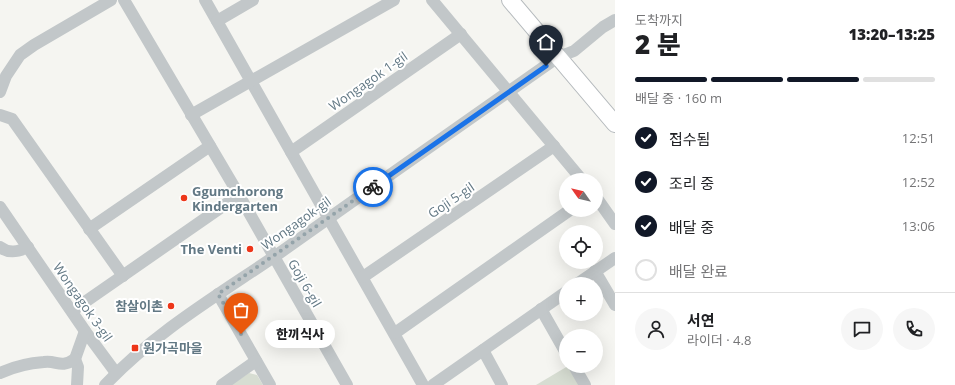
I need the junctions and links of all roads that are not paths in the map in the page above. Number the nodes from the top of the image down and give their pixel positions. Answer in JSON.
{"nodes":[{"id":1,"x":124,"y":0,"type":"edge"},
{"id":2,"x":205,"y":0,"type":"edge"},
{"id":3,"x":253,"y":0,"type":"edge"},
{"id":4,"x":394,"y":0,"type":"edge"},
{"id":5,"x":432,"y":0,"type":"edge"},
{"id":6,"x":510,"y":0,"type":"edge"},
{"id":7,"x":106,"y":1,"type":"edge"},
{"id":8,"x":217,"y":20,"type":"junction"},
{"id":9,"x":615,"y":20,"type":"edge"},
{"id":10,"x":461,"y":34,"type":"junction"},
{"id":11,"x":558,"y":57,"type":"junction"},
{"id":12,"x":250,"y":81,"type":"junction"},
{"id":13,"x":509,"y":91,"type":"junction"},
{"id":14,"x":0,"y":92,"type":"edge"},
{"id":15,"x":191,"y":114,"type":"junction"},
{"id":16,"x":0,"y":115,"type":"edge"},
{"id":17,"x":615,"y":124,"type":"edge"},
{"id":18,"x":210,"y":146,"type":"junction"},
{"id":19,"x":554,"y":146,"type":"junction"},
{"id":20,"x":291,"y":152,"type":"junction"},
{"id":21,"x":576,"y":173,"type":"edge"},
{"id":22,"x":239,"y":195,"type":"junction"},
{"id":23,"x":0,"y":207,"type":"edge"},
{"id":24,"x":603,"y":207,"type":"edge"},
{"id":25,"x":560,"y":217,"type":"edge"},
{"id":26,"x":328,"y":219,"type":"junction"},
{"id":27,"x":615,"y":224,"type":"edge"},
{"id":28,"x":89,"y":229,"type":"junction"},
{"id":29,"x":0,"y":247,"type":"edge"},
{"id":30,"x":28,"y":247,"type":"junction"},
{"id":31,"x":274,"y":256,"type":"junction"},
{"id":32,"x":615,"y":258,"type":"edge"},
{"id":33,"x":595,"y":271,"type":"junction"},
{"id":34,"x":123,"y":276,"type":"junction"},
{"id":35,"x":363,"y":277,"type":"junction"},
{"id":36,"x":587,"y":277,"type":"edge"},
{"id":37,"x":218,"y":294,"type":"junction"},
{"id":38,"x":559,"y":297,"type":"edge"},
{"id":39,"x":615,"y":305,"type":"edge"},
{"id":40,"x":541,"y":309,"type":"junction"},
{"id":41,"x":72,"y":311,"type":"junction"},
{"id":42,"x":85,"y":331,"type":"junction"},
{"id":43,"x":394,"y":333,"type":"junction"},
{"id":44,"x":559,"y":341,"type":"edge"},
{"id":45,"x":483,"y":350,"type":"junction"},
{"id":46,"x":75,"y":359,"type":"junction"},
{"id":47,"x":256,"y":361,"type":"junction"},
{"id":48,"x":0,"y":373,"type":"edge"},
{"id":49,"x":116,"y":373,"type":"junction"},
{"id":50,"x":578,"y":373,"type":"edge"},
{"id":51,"x":77,"y":385,"type":"edge"},
{"id":52,"x":105,"y":385,"type":"edge"},
{"id":53,"x":222,"y":385,"type":"edge"},
{"id":54,"x":270,"y":385,"type":"edge"},
{"id":55,"x":347,"y":385,"type":"edge"},
{"id":56,"x":423,"y":385,"type":"edge"},
{"id":57,"x":432,"y":385,"type":"edge"},
{"id":58,"x":502,"y":385,"type":"edge"},
{"id":59,"x":584,"y":385,"type":"edge"}],
"edges":[{"from":1,"to":15,"type":"street","name":"Goji 6-gil"},
{"from":2,"to":8,"type":"street"},
{"from":3,"to":8,"type":"street"},
{"from":4,"to":12,"type":"street"},
{"from":5,"to":10,"type":"street"},
{"from":6,"to":11,"type":"main road"},
{"from":7,"to":14,"type":"street"},
{"from":8,"to":12,"type":"street"},
{"from":9,"to":11,"type":"street","name":"Wongagok-gil"},
{"from":10,"to":13,"type":"street"},
{"from":10,"to":20,"type":"street","name":"Wongagok 1-gil"},
{"from":11,"to":13,"type":"street","name":"Wongagok-gil"},
{"from":11,"to":17,"type":"main road"},
{"from":12,"to":15,"type":"street"},
{"from":12,"to":20,"type":"street"},
{"from":13,"to":19,"type":"street"},
{"from":13,"to":26,"type":"street","name":"Wongagok-gil"},
{"from":15,"to":18,"type":"street","name":"Goji 6-gil"},
{"from":16,"to":28,"type":"street"},
{"from":18,"to":22,"type":"street","name":"Goji 6-gil"},
{"from":18,"to":28,"type":"street"},
{"from":19,"to":21,"type":"street"},
{"from":19,"to":35,"type":"street","name":"Goji 5-gil"},
{"from":20,"to":26,"type":"street"},
{"from":22,"to":31,"type":"street","name":"Goji 6-gil"},
{"from":22,"to":34,"type":"street"},
{"from":23,"to":30,"type":"street","name":"Wongagok 3-gil"},
{"from":24,"to":27,"type":"street"},
{"from":25,"to":43,"type":"street"},
{"from":26,"to":31,"type":"street","name":"Wongagok-gil"},
{"from":26,"to":35,"type":"street"},
{"from":28,"to":34,"type":"street"},
{"from":29,"to":30,"type":"street"},
{"from":30,"to":41,"type":"street","name":"Wongagok 3-gil"},
{"from":31,"to":37,"type":"street","name":"Wongagok-gil"},
{"from":31,"to":55,"type":"street","name":"Goji 6-gil"},
{"from":32,"to":33,"type":"street"},
{"from":33,"to":36,"type":"street"},
{"from":33,"to":39,"type":"street"},
{"from":34,"to":41,"type":"street"},
{"from":35,"to":43,"type":"street"},
{"from":37,"to":47,"type":"street"},
{"from":37,"to":49,"type":"street","name":"Wongagok-gil"},
{"from":38,"to":40,"type":"street"},
{"from":40,"to":44,"type":"street"},
{"from":40,"to":45,"type":"street"},
{"from":41,"to":42,"type":"street","name":"Wongagok 3-gil"},
{"from":42,"to":46,"type":"street"},
{"from":42,"to":49,"type":"street","name":"Wongagok 3-gil"},
{"from":43,"to":56,"type":"street"},
{"from":45,"to":57,"type":"street"},
{"from":45,"to":58,"type":"street"},
{"from":46,"to":48,"type":"street"},
{"from":46,"to":51,"type":"street"},
{"from":47,"to":53,"type":"street"},
{"from":47,"to":54,"type":"street"},
{"from":49,"to":52,"type":"street","name":"Wongagok-gil"},
{"from":50,"to":59,"type":"street"}]}
